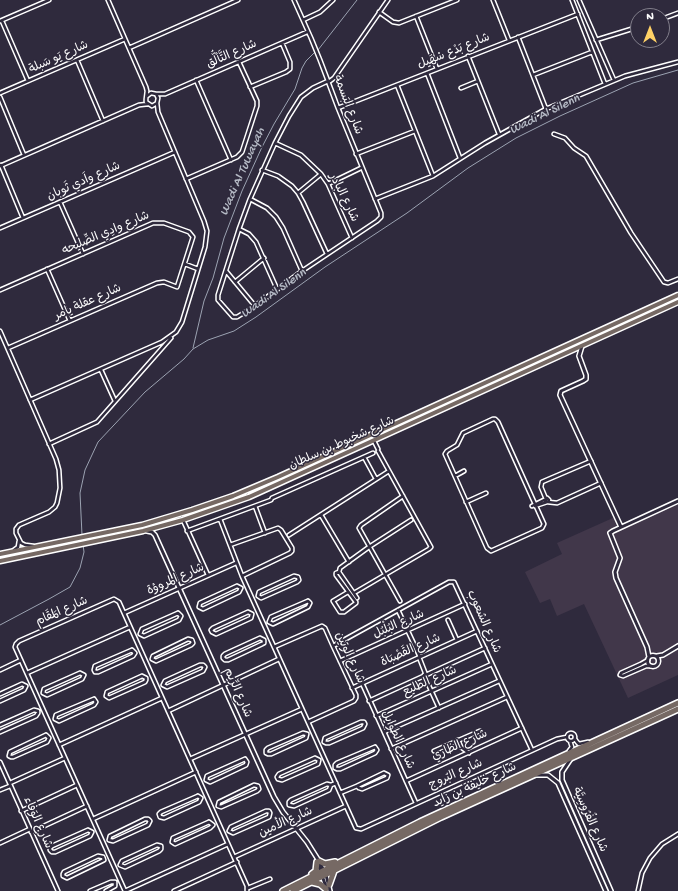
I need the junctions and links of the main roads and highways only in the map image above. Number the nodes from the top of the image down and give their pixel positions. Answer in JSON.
{"nodes":[{"id":1,"x":678,"y":294,"type":"edge"},
{"id":2,"x":678,"y":302,"type":"edge"},
{"id":3,"x":162,"y":519,"type":"junction"},
{"id":4,"x":141,"y":531,"type":"junction"},
{"id":5,"x":0,"y":554,"type":"edge"},
{"id":6,"x":0,"y":561,"type":"edge"},
{"id":7,"x":678,"y":705,"type":"edge"},
{"id":8,"x":343,"y":860,"type":"junction"},
{"id":9,"x":336,"y":870,"type":"junction"},
{"id":10,"x":323,"y":873,"type":"junction"},
{"id":11,"x":304,"y":880,"type":"junction"},
{"id":12,"x":311,"y":882,"type":"junction"},
{"id":13,"x":328,"y":889,"type":"edge"},
{"id":14,"x":283,"y":891,"type":"edge"},
{"id":15,"x":293,"y":891,"type":"edge"}],
"edges":[{"from":1,"to":3,"type":"main road","name":"شارع شخبوط بن سلطان"},
{"from":2,"to":4,"type":"main road","name":"شارع شخبوط بن سلطان"},
{"from":3,"to":4,"type":"main road"},
{"from":3,"to":5,"type":"main road","name":"شارع شخبوط بن سلطان"},
{"from":4,"to":6,"type":"main road","name":"شارع شخبوط بن سلطان"},
{"from":7,"to":8,"type":"highway","name":"شارع خليفة بن زايد"},
{"from":7,"to":9,"type":"highway","name":"شارع خليفة بن زايد"},
{"from":8,"to":10,"type":"highway","name":"شارع خليفة بن زايد"},
{"from":8,"to":11,"type":"highway"},
{"from":9,"to":10,"type":"highway","name":"شارع خليفة بن زايد"},
{"from":9,"to":13,"type":"highway"},
{"from":10,"to":11,"type":"highway","name":"شارع خليفة بن زايد"},
{"from":10,"to":12,"type":"highway","name":"شارع خليفة بن زايد"},
{"from":11,"to":14,"type":"highway","name":"شارع خليفة بن زايد"},
{"from":12,"to":13,"type":"highway"},
{"from":12,"to":15,"type":"highway","name":"شارع خليفة بن زايد"}]}
